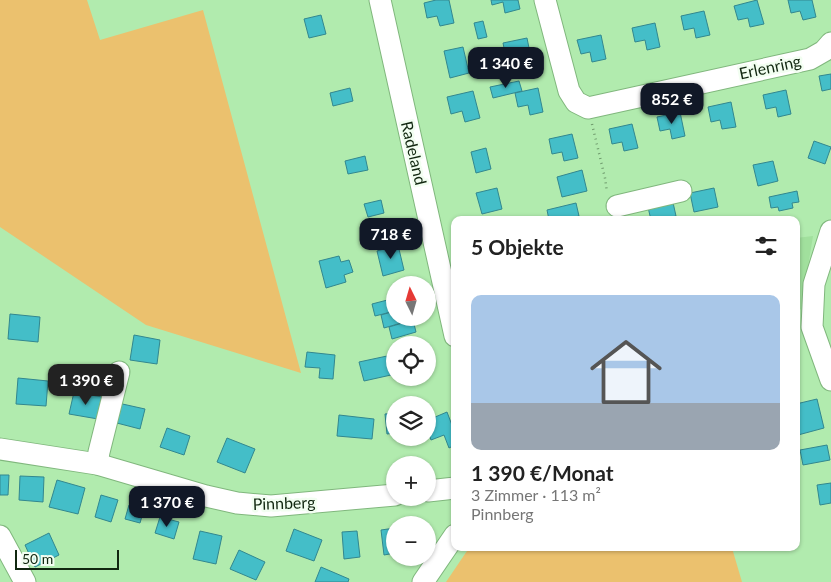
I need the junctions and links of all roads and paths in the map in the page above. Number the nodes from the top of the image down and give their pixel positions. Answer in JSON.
{"nodes":[{"id":1,"x":380,"y":0,"type":"edge"},
{"id":2,"x":545,"y":0,"type":"edge"},
{"id":3,"x":831,"y":43,"type":"edge"},
{"id":4,"x":588,"y":108,"type":"junction"},
{"id":5,"x":681,"y":191,"type":"dead end"},
{"id":6,"x":615,"y":207,"type":"edge"},
{"id":7,"x":831,"y":231,"type":"edge"},
{"id":8,"x":451,"y":318,"type":"edge"},
{"id":9,"x":804,"y":330,"type":"edge"},
{"id":10,"x":119,"y":372,"type":"dead end"},
{"id":11,"x":831,"y":380,"type":"edge"},
{"id":12,"x":0,"y":449,"type":"edge"},
{"id":13,"x":97,"y":464,"type":"junction"},
{"id":14,"x":451,"y":489,"type":"edge"},
{"id":15,"x":436,"y":491,"type":"edge"},
{"id":16,"x":386,"y":496,"type":"edge"},
{"id":17,"x":0,"y":536,"type":"edge"},
{"id":18,"x":451,"y":541,"type":"edge"},
{"id":19,"x":25,"y":582,"type":"edge"},
{"id":20,"x":423,"y":582,"type":"edge"}],
"edges":[{"from":1,"to":8,"type":"street","name":"Radeland"},
{"from":2,"to":4,"type":"street"},
{"from":3,"to":4,"type":"street","name":"Erlenring"},
{"from":4,"to":6,"type":"path"},
{"from":5,"to":6,"type":"street"},
{"from":7,"to":9,"type":"street"},
{"from":9,"to":11,"type":"street"},
{"from":10,"to":13,"type":"street"},
{"from":12,"to":13,"type":"street","name":"Pinnberg"},
{"from":13,"to":16,"type":"street","name":"Pinnberg"},
{"from":14,"to":15,"type":"street"},
{"from":17,"to":19,"type":"street"},
{"from":18,"to":20,"type":"street"}]}
